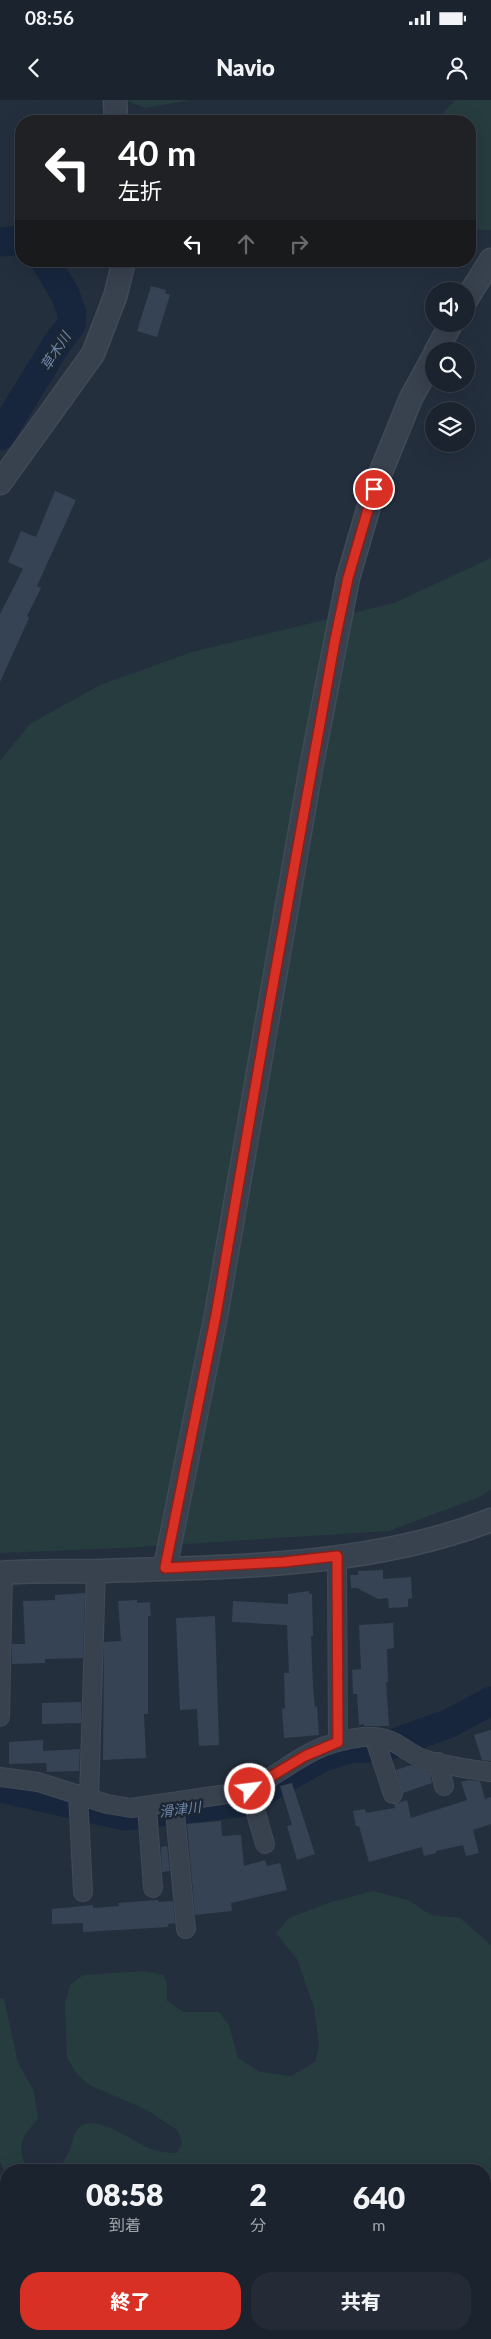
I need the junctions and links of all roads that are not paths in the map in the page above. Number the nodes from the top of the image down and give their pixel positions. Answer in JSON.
{"nodes":[{"id":1,"x":115,"y":100,"type":"edge"},
{"id":2,"x":116,"y":115,"type":"edge"},
{"id":3,"x":491,"y":260,"type":"edge"},
{"id":4,"x":123,"y":267,"type":"edge"},
{"id":5,"x":475,"y":286,"type":"edge"},
{"id":6,"x":425,"y":372,"type":"edge"},
{"id":7,"x":0,"y":483,"type":"edge"},
{"id":8,"x":491,"y":1520,"type":"edge"},
{"id":9,"x":337,"y":1556,"type":"junction"},
{"id":10,"x":165,"y":1568,"type":"junction"},
{"id":11,"x":96,"y":1571,"type":"junction"},
{"id":12,"x":1,"y":1572,"type":"edge"},
{"id":13,"x":0,"y":1717,"type":"edge"},
{"id":14,"x":374,"y":1737,"type":"junction"},
{"id":15,"x":338,"y":1742,"type":"junction"},
{"id":16,"x":438,"y":1762,"type":"junction"},
{"id":17,"x":491,"y":1772,"type":"edge"},
{"id":18,"x":0,"y":1777,"type":"edge"},
{"id":19,"x":444,"y":1786,"type":"dead end"},
{"id":20,"x":250,"y":1789,"type":"junction"},
{"id":21,"x":393,"y":1794,"type":"dead end"},
{"id":22,"x":84,"y":1796,"type":"junction"},
{"id":23,"x":174,"y":1802,"type":"junction"},
{"id":24,"x":147,"y":1807,"type":"junction"},
{"id":25,"x":265,"y":1844,"type":"dead end"},
{"id":26,"x":153,"y":1888,"type":"dead end"},
{"id":27,"x":82,"y":1892,"type":"dead end"},
{"id":28,"x":186,"y":1928,"type":"dead end"}],
"edges":[{"from":1,"to":2,"type":"street"},
{"from":3,"to":5,"type":"street"},
{"from":4,"to":7,"type":"street"},
{"from":6,"to":10,"type":"street"},
{"from":8,"to":9,"type":"street"},
{"from":9,"to":10,"type":"street"},
{"from":9,"to":15,"type":"street"},
{"from":10,"to":11,"type":"street"},
{"from":11,"to":12,"type":"street"},
{"from":11,"to":22,"type":"street"},
{"from":12,"to":13,"type":"street"},
{"from":14,"to":15,"type":"street"},
{"from":14,"to":16,"type":"street"},
{"from":14,"to":21,"type":"street"},
{"from":15,"to":20,"type":"street"},
{"from":16,"to":17,"type":"street"},
{"from":16,"to":19,"type":"street"},
{"from":18,"to":22,"type":"street"},
{"from":20,"to":23,"type":"street"},
{"from":20,"to":25,"type":"street"},
{"from":22,"to":24,"type":"street"},
{"from":22,"to":27,"type":"street"},
{"from":23,"to":24,"type":"street"},
{"from":23,"to":28,"type":"street"},
{"from":24,"to":26,"type":"street"}]}
